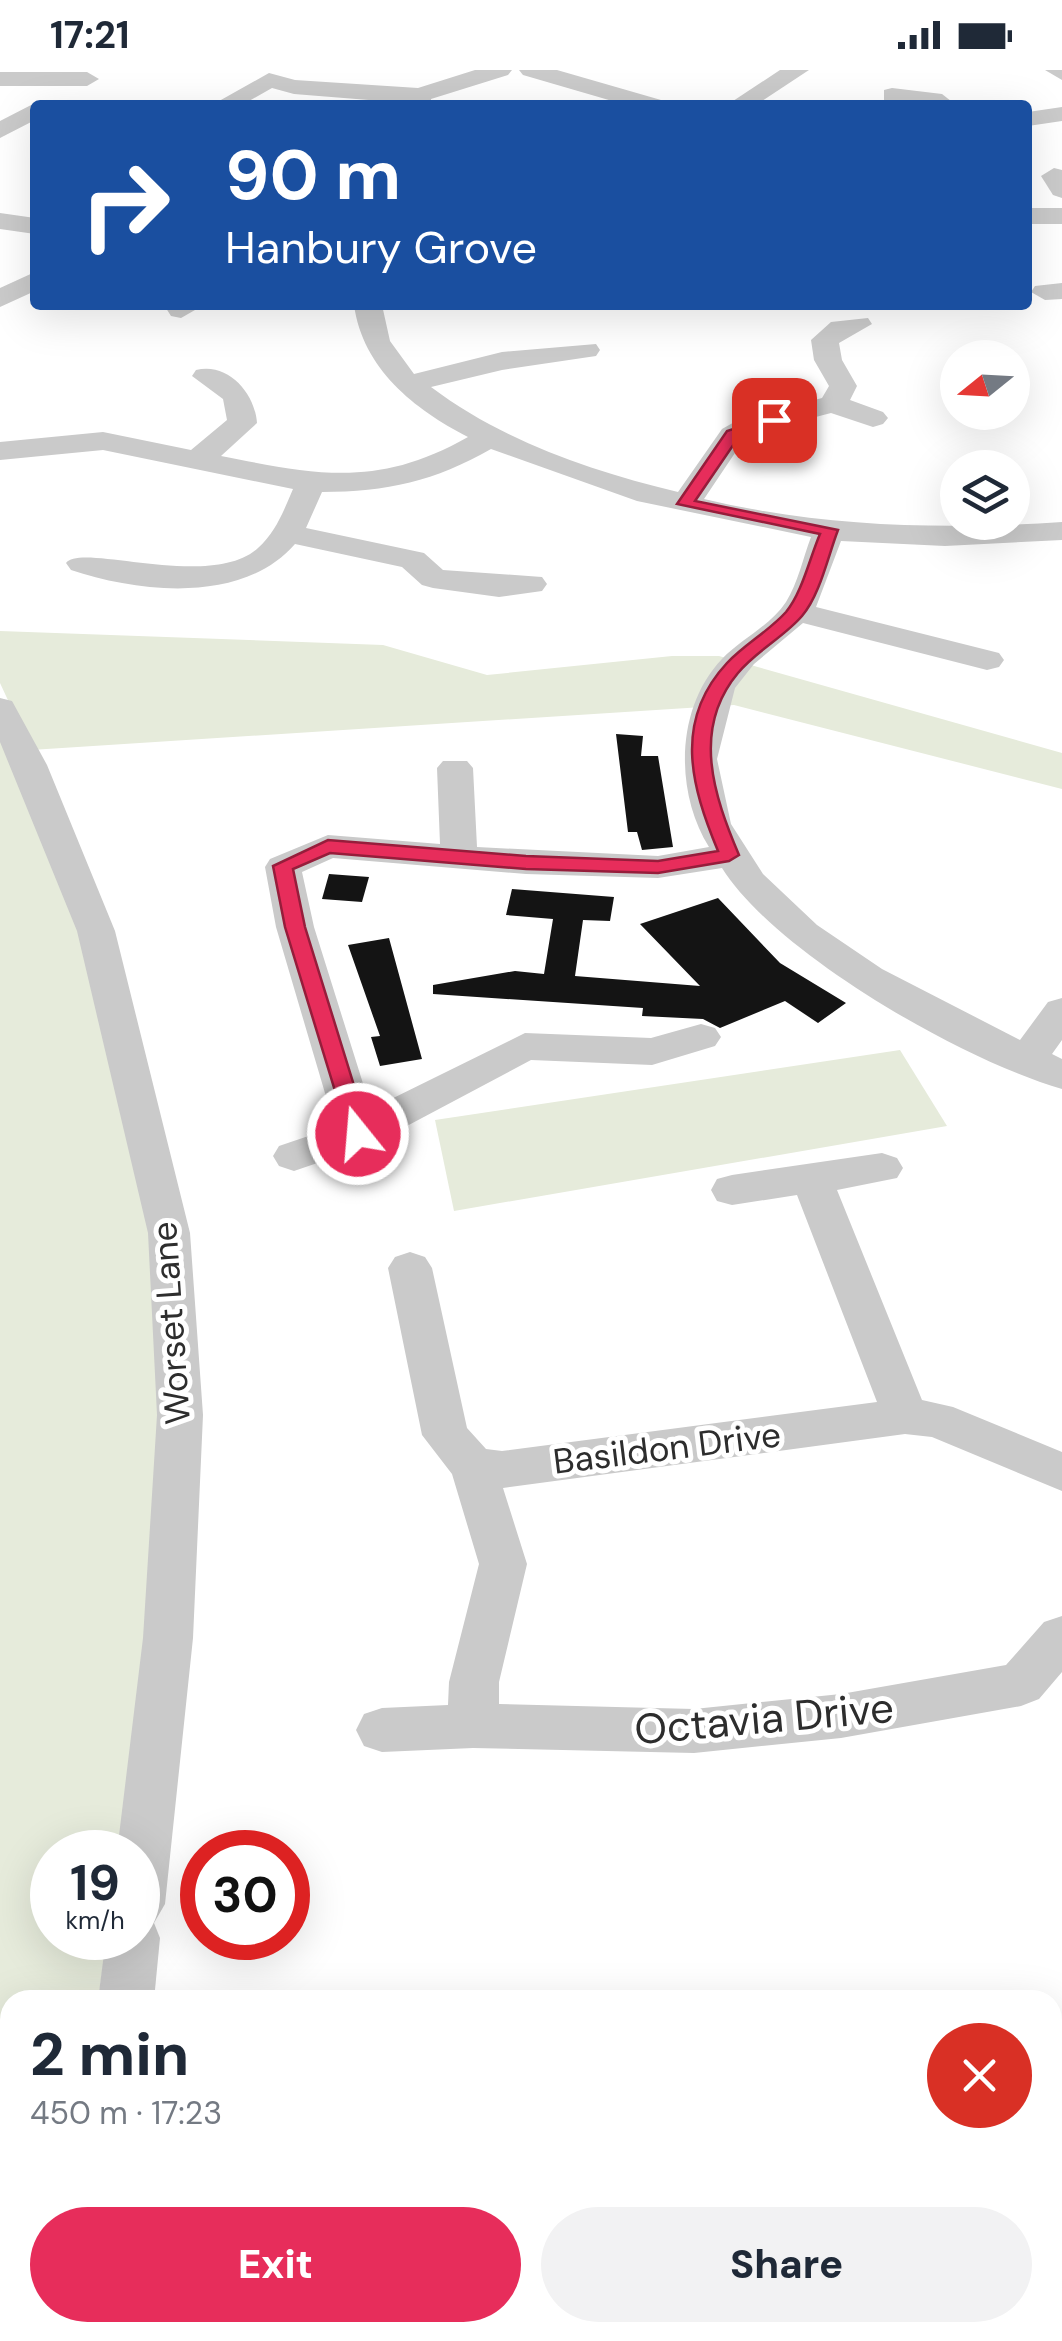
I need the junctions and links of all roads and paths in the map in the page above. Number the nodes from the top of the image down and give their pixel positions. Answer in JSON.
{"nodes":[{"id":1,"x":500,"y":70,"type":"edge"},
{"id":2,"x":531,"y":70,"type":"edge"},
{"id":3,"x":797,"y":70,"type":"edge"},
{"id":4,"x":95,"y":75,"type":"edge"},
{"id":5,"x":259,"y":75,"type":"edge"},
{"id":6,"x":0,"y":79,"type":"edge"},
{"id":7,"x":0,"y":88,"type":"edge"},
{"id":8,"x":892,"y":95,"type":"dead end"},
{"id":9,"x":52,"y":100,"type":"edge"},
{"id":10,"x":230,"y":100,"type":"edge"},
{"id":11,"x":419,"y":100,"type":"edge"},
{"id":12,"x":635,"y":100,"type":"edge"},
{"id":13,"x":747,"y":100,"type":"edge"},
{"id":14,"x":936,"y":100,"type":"edge"},
{"id":15,"x":30,"y":107,"type":"edge"},
{"id":16,"x":30,"y":113,"type":"edge"},
{"id":17,"x":1062,"y":114,"type":"edge"},
{"id":18,"x":1032,"y":118,"type":"edge"},
{"id":19,"x":0,"y":131,"type":"edge"},
{"id":20,"x":1062,"y":215,"type":"edge"},
{"id":21,"x":1032,"y":216,"type":"edge"},
{"id":22,"x":0,"y":221,"type":"edge"},
{"id":23,"x":30,"y":225,"type":"edge"},
{"id":24,"x":30,"y":283,"type":"edge"},
{"id":25,"x":0,"y":299,"type":"edge"},
{"id":26,"x":370,"y":317,"type":"edge"},
{"id":27,"x":858,"y":324,"type":"dead end"},
{"id":28,"x":598,"y":348,"type":"dead end"},
{"id":29,"x":262,"y":378,"type":"dead end"},
{"id":30,"x":408,"y":384,"type":"junction"},
{"id":31,"x":832,"y":404,"type":"junction"},
{"id":32,"x":873,"y":418,"type":"dead end"},
{"id":33,"x":492,"y":436,"type":"junction"},
{"id":34,"x":0,"y":451,"type":"edge"},
{"id":35,"x":196,"y":461,"type":"junction"},
{"id":36,"x":311,"y":483,"type":"junction"},
{"id":37,"x":685,"y":504,"type":"junction"},
{"id":38,"x":829,"y":530,"type":"junction"},
{"id":39,"x":1062,"y":531,"type":"edge"},
{"id":40,"x":288,"y":533,"type":"junction"},
{"id":41,"x":99,"y":575,"type":"dead end"},
{"id":42,"x":511,"y":591,"type":"dead end"},
{"id":43,"x":796,"y":612,"type":"junction"},
{"id":44,"x":986,"y":660,"type":"dead end"},
{"id":45,"x":0,"y":708,"type":"edge"},
{"id":46,"x":455,"y":768,"type":"dead end"},
{"id":47,"x":729,"y":855,"type":"junction"},
{"id":48,"x":459,"y":857,"type":"junction"},
{"id":49,"x":1062,"y":1011,"type":"edge"},
{"id":50,"x":701,"y":1037,"type":"dead end"},
{"id":51,"x":1044,"y":1068,"type":"edge"},
{"id":52,"x":358,"y":1134,"type":"junction"},
{"id":53,"x":294,"y":1156,"type":"dead end"},
{"id":54,"x":882,"y":1168,"type":"dead end"},
{"id":55,"x":811,"y":1178,"type":"junction"},
{"id":56,"x":732,"y":1190,"type":"dead end"},
{"id":57,"x":410,"y":1268,"type":"dead end"},
{"id":58,"x":905,"y":1416,"type":"junction"},
{"id":59,"x":473,"y":1466,"type":"junction"},
{"id":60,"x":1062,"y":1472,"type":"edge"},
{"id":61,"x":1062,"y":1637,"type":"edge"},
{"id":62,"x":473,"y":1726,"type":"junction"},
{"id":63,"x":382,"y":1730,"type":"dead end"},
{"id":64,"x":146,"y":1830,"type":"edge"},
{"id":65,"x":131,"y":1960,"type":"edge"},
{"id":66,"x":127,"y":1990,"type":"edge"}],
"edges":[{"from":1,"to":11,"type":"street"},
{"from":2,"to":12,"type":"street"},
{"from":3,"to":13,"type":"street"},
{"from":4,"to":6,"type":"street"},
{"from":4,"to":9,"type":"street"},
{"from":5,"to":10,"type":"street"},
{"from":5,"to":11,"type":"street"},
{"from":7,"to":15,"type":"street"},
{"from":8,"to":14,"type":"street"},
{"from":16,"to":19,"type":"street"},
{"from":17,"to":18,"type":"street"},
{"from":20,"to":21,"type":"street"},
{"from":22,"to":23,"type":"street"},
{"from":24,"to":25,"type":"street"},
{"from":26,"to":30,"type":"street"},
{"from":27,"to":31,"type":"street"},
{"from":28,"to":30,"type":"street"},
{"from":29,"to":35,"type":"street"},
{"from":30,"to":33,"type":"street"},
{"from":31,"to":32,"type":"street"},
{"from":31,"to":37,"type":"street"},
{"from":33,"to":36,"type":"street"},
{"from":33,"to":37,"type":"street"},
{"from":34,"to":35,"type":"street"},
{"from":35,"to":36,"type":"street"},
{"from":36,"to":40,"type":"street"},
{"from":37,"to":38,"type":"street"},
{"from":38,"to":39,"type":"street"},
{"from":38,"to":43,"type":"street"},
{"from":40,"to":41,"type":"street"},
{"from":40,"to":42,"type":"street"},
{"from":43,"to":44,"type":"street"},
{"from":43,"to":47,"type":"street"},
{"from":45,"to":64,"type":"street","name":"Worset Lane"},
{"from":46,"to":48,"type":"street"},
{"from":47,"to":48,"type":"street"},
{"from":47,"to":51,"type":"street"},
{"from":48,"to":52,"type":"street"},
{"from":49,"to":51,"type":"street"},
{"from":50,"to":52,"type":"street"},
{"from":52,"to":53,"type":"street"},
{"from":54,"to":55,"type":"street"},
{"from":55,"to":56,"type":"street"},
{"from":55,"to":58,"type":"street"},
{"from":57,"to":59,"type":"street"},
{"from":58,"to":59,"type":"street","name":"Basildon Drive"},
{"from":58,"to":60,"type":"street","name":"Basildon Drive"},
{"from":59,"to":62,"type":"street"},
{"from":61,"to":62,"type":"street","name":"Octavia Drive"},
{"from":62,"to":63,"type":"street","name":"Octavia Drive"},
{"from":65,"to":66,"type":"street"}]}
